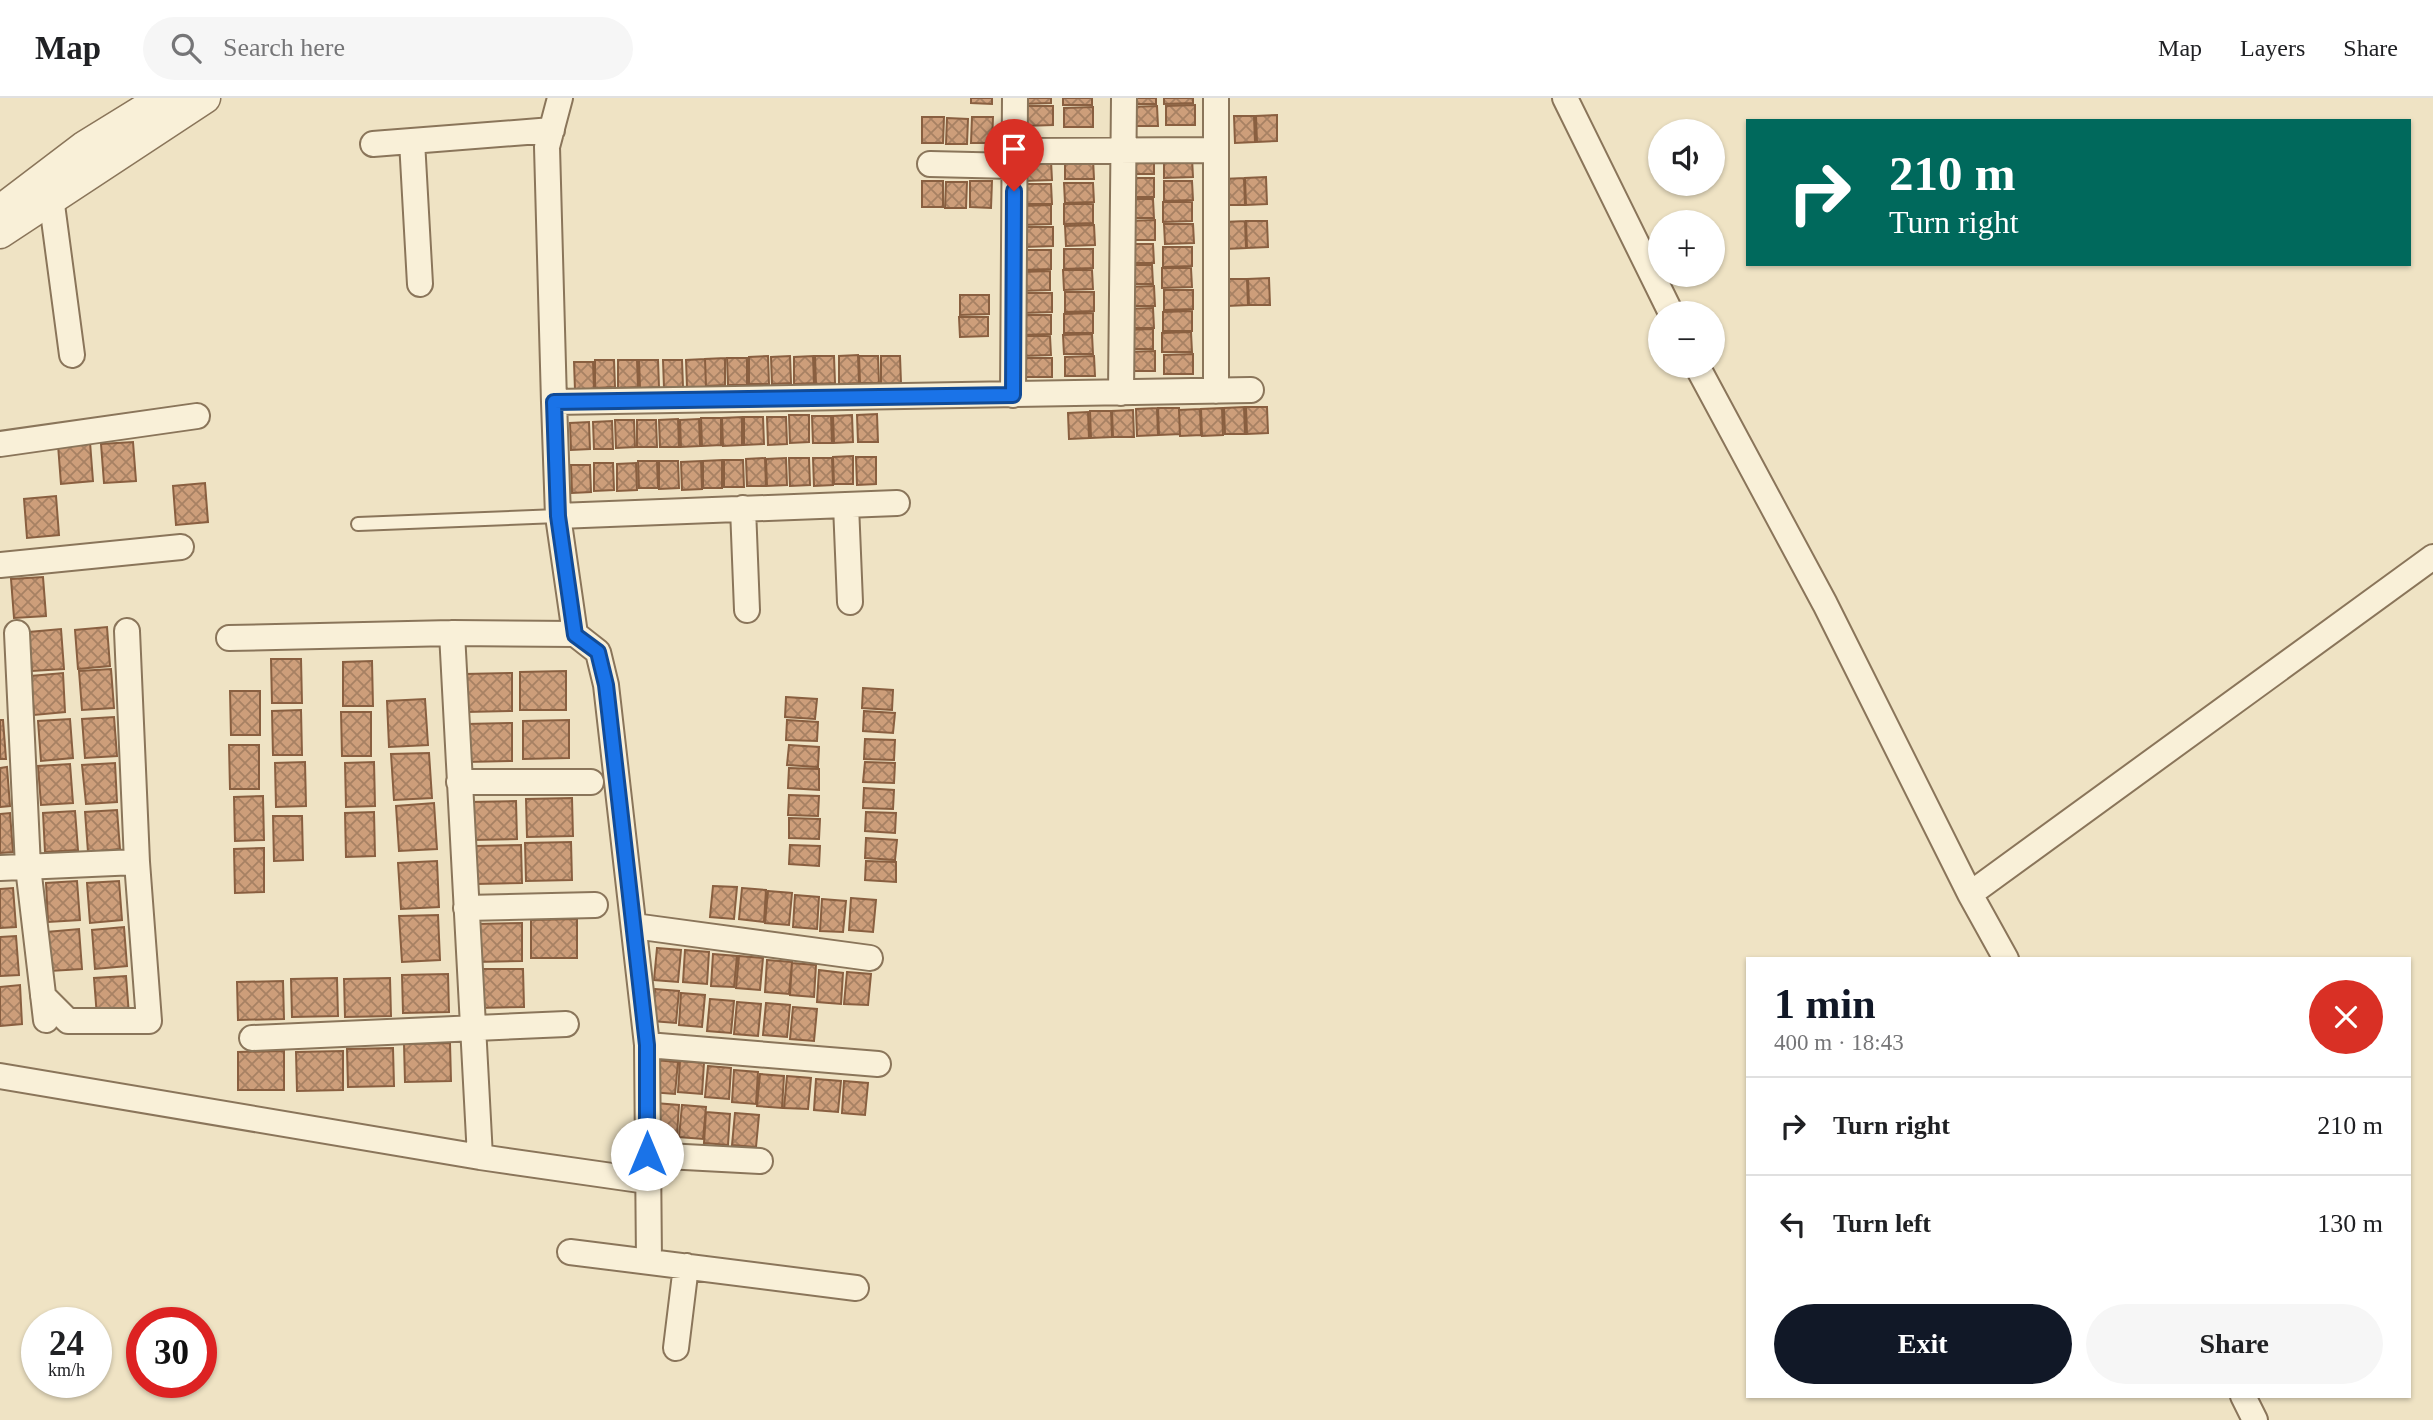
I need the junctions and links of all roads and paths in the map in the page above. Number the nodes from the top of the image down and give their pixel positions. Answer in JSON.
{"nodes":[{"id":1,"x":163,"y":98,"type":"edge"},
{"id":2,"x":205,"y":98,"type":"edge"},
{"id":3,"x":560,"y":98,"type":"edge"},
{"id":4,"x":1015,"y":98,"type":"edge"},
{"id":5,"x":1124,"y":98,"type":"edge"},
{"id":6,"x":1216,"y":98,"type":"edge"},
{"id":7,"x":1564,"y":98,"type":"edge"},
{"id":8,"x":552,"y":130,"type":"junction"},
{"id":9,"x":412,"y":141,"type":"junction"},
{"id":10,"x":373,"y":144,"type":"dead end"},
{"id":11,"x":1216,"y":150,"type":"junction"},
{"id":12,"x":1124,"y":151,"type":"junction"},
{"id":13,"x":1014,"y":158,"type":"junction"},
{"id":14,"x":930,"y":164,"type":"dead end"},
{"id":15,"x":51,"y":197,"type":"junction"},
{"id":16,"x":0,"y":210,"type":"edge"},
{"id":17,"x":0,"y":233,"type":"edge"},
{"id":18,"x":420,"y":284,"type":"dead end"},
{"id":19,"x":1665,"y":301,"type":"edge"},
{"id":20,"x":72,"y":355,"type":"dead end"},
{"id":21,"x":1703,"y":378,"type":"edge"},
{"id":22,"x":1251,"y":390,"type":"dead end"},
{"id":23,"x":1216,"y":391,"type":"junction"},
{"id":24,"x":1121,"y":393,"type":"junction"},
{"id":25,"x":1013,"y":395,"type":"junction"},
{"id":26,"x":554,"y":402,"type":"junction"},
{"id":27,"x":197,"y":416,"type":"dead end"},
{"id":28,"x":0,"y":444,"type":"edge"},
{"id":29,"x":897,"y":503,"type":"dead end"},
{"id":30,"x":846,"y":505,"type":"junction"},
{"id":31,"x":743,"y":508,"type":"junction"},
{"id":32,"x":558,"y":516,"type":"junction"},
{"id":33,"x":358,"y":524,"type":"dead end"},
{"id":34,"x":181,"y":547,"type":"dead end"},
{"id":35,"x":2433,"y":557,"type":"edge"},
{"id":36,"x":0,"y":565,"type":"edge"},
{"id":37,"x":850,"y":602,"type":"dead end"},
{"id":38,"x":747,"y":610,"type":"dead end"},
{"id":39,"x":127,"y":631,"type":"dead end"},
{"id":40,"x":17,"y":633,"type":"dead end"},
{"id":41,"x":452,"y":634,"type":"junction"},
{"id":42,"x":575,"y":635,"type":"junction"},
{"id":43,"x":229,"y":638,"type":"dead end"},
{"id":44,"x":459,"y":782,"type":"junction"},
{"id":45,"x":591,"y":782,"type":"dead end"},
{"id":46,"x":137,"y":862,"type":"junction"},
{"id":47,"x":28,"y":867,"type":"junction"},
{"id":48,"x":0,"y":868,"type":"edge"},
{"id":49,"x":1970,"y":894,"type":"junction"},
{"id":50,"x":596,"y":905,"type":"dead end"},
{"id":51,"x":466,"y":908,"type":"junction"},
{"id":52,"x":634,"y":926,"type":"junction"},
{"id":53,"x":2005,"y":957,"type":"edge"},
{"id":54,"x":870,"y":958,"type":"dead end"},
{"id":55,"x":566,"y":1024,"type":"dead end"},
{"id":56,"x":473,"y":1029,"type":"junction"},
{"id":57,"x":252,"y":1038,"type":"dead end"},
{"id":58,"x":647,"y":1045,"type":"junction"},
{"id":59,"x":878,"y":1064,"type":"dead end"},
{"id":60,"x":0,"y":1076,"type":"edge"},
{"id":61,"x":647,"y":1154,"type":"junction"},
{"id":62,"x":480,"y":1157,"type":"junction"},
{"id":63,"x":760,"y":1161,"type":"dead end"},
{"id":64,"x":647,"y":1186,"type":"junction"},
{"id":65,"x":570,"y":1252,"type":"dead end"},
{"id":66,"x":649,"y":1261,"type":"junction"},
{"id":67,"x":686,"y":1266,"type":"junction"},
{"id":68,"x":856,"y":1288,"type":"dead end"},
{"id":69,"x":676,"y":1348,"type":"dead end"},
{"id":70,"x":2244,"y":1398,"type":"edge"},
{"id":71,"x":2255,"y":1420,"type":"edge"}],
"edges":[{"from":1,"to":16,"type":"street"},
{"from":2,"to":15,"type":"street"},
{"from":3,"to":8,"type":"street"},
{"from":4,"to":13,"type":"street"},
{"from":5,"to":12,"type":"street"},
{"from":6,"to":11,"type":"street"},
{"from":7,"to":19,"type":"street"},
{"from":8,"to":9,"type":"street"},
{"from":8,"to":26,"type":"street"},
{"from":9,"to":10,"type":"street"},
{"from":9,"to":18,"type":"street"},
{"from":11,"to":12,"type":"street"},
{"from":11,"to":23,"type":"street"},
{"from":12,"to":13,"type":"street"},
{"from":12,"to":24,"type":"street"},
{"from":13,"to":14,"type":"street"},
{"from":13,"to":25,"type":"street"},
{"from":15,"to":17,"type":"street"},
{"from":15,"to":20,"type":"street"},
{"from":21,"to":49,"type":"street"},
{"from":22,"to":23,"type":"street"},
{"from":23,"to":24,"type":"street"},
{"from":24,"to":25,"type":"street"},
{"from":25,"to":26,"type":"street"},
{"from":26,"to":32,"type":"street"},
{"from":27,"to":28,"type":"street"},
{"from":29,"to":30,"type":"street"},
{"from":30,"to":31,"type":"street"},
{"from":30,"to":37,"type":"street"},
{"from":31,"to":32,"type":"street"},
{"from":31,"to":38,"type":"street"},
{"from":32,"to":33,"type":"lane"},
{"from":32,"to":42,"type":"street"},
{"from":34,"to":36,"type":"street"},
{"from":35,"to":49,"type":"street"},
{"from":39,"to":46,"type":"street"},
{"from":40,"to":47,"type":"street"},
{"from":41,"to":42,"type":"street"},
{"from":41,"to":43,"type":"street"},
{"from":41,"to":44,"type":"street"},
{"from":42,"to":52,"type":"street"},
{"from":44,"to":45,"type":"street"},
{"from":44,"to":51,"type":"street"},
{"from":46,"to":47,"type":"street"},
{"from":46,"to":47,"type":"street"},
{"from":47,"to":48,"type":"street"},
{"from":49,"to":53,"type":"street"},
{"from":50,"to":51,"type":"street"},
{"from":51,"to":56,"type":"street"},
{"from":52,"to":54,"type":"street"},
{"from":52,"to":58,"type":"street"},
{"from":55,"to":56,"type":"street"},
{"from":56,"to":57,"type":"street"},
{"from":56,"to":62,"type":"street"},
{"from":58,"to":59,"type":"street"},
{"from":58,"to":61,"type":"street"},
{"from":60,"to":62,"type":"street"},
{"from":61,"to":63,"type":"street"},
{"from":61,"to":64,"type":"street"},
{"from":62,"to":64,"type":"street"},
{"from":64,"to":66,"type":"street"},
{"from":65,"to":66,"type":"street"},
{"from":66,"to":67,"type":"street"},
{"from":67,"to":68,"type":"street"},
{"from":67,"to":69,"type":"street"},
{"from":70,"to":71,"type":"street"}]}
